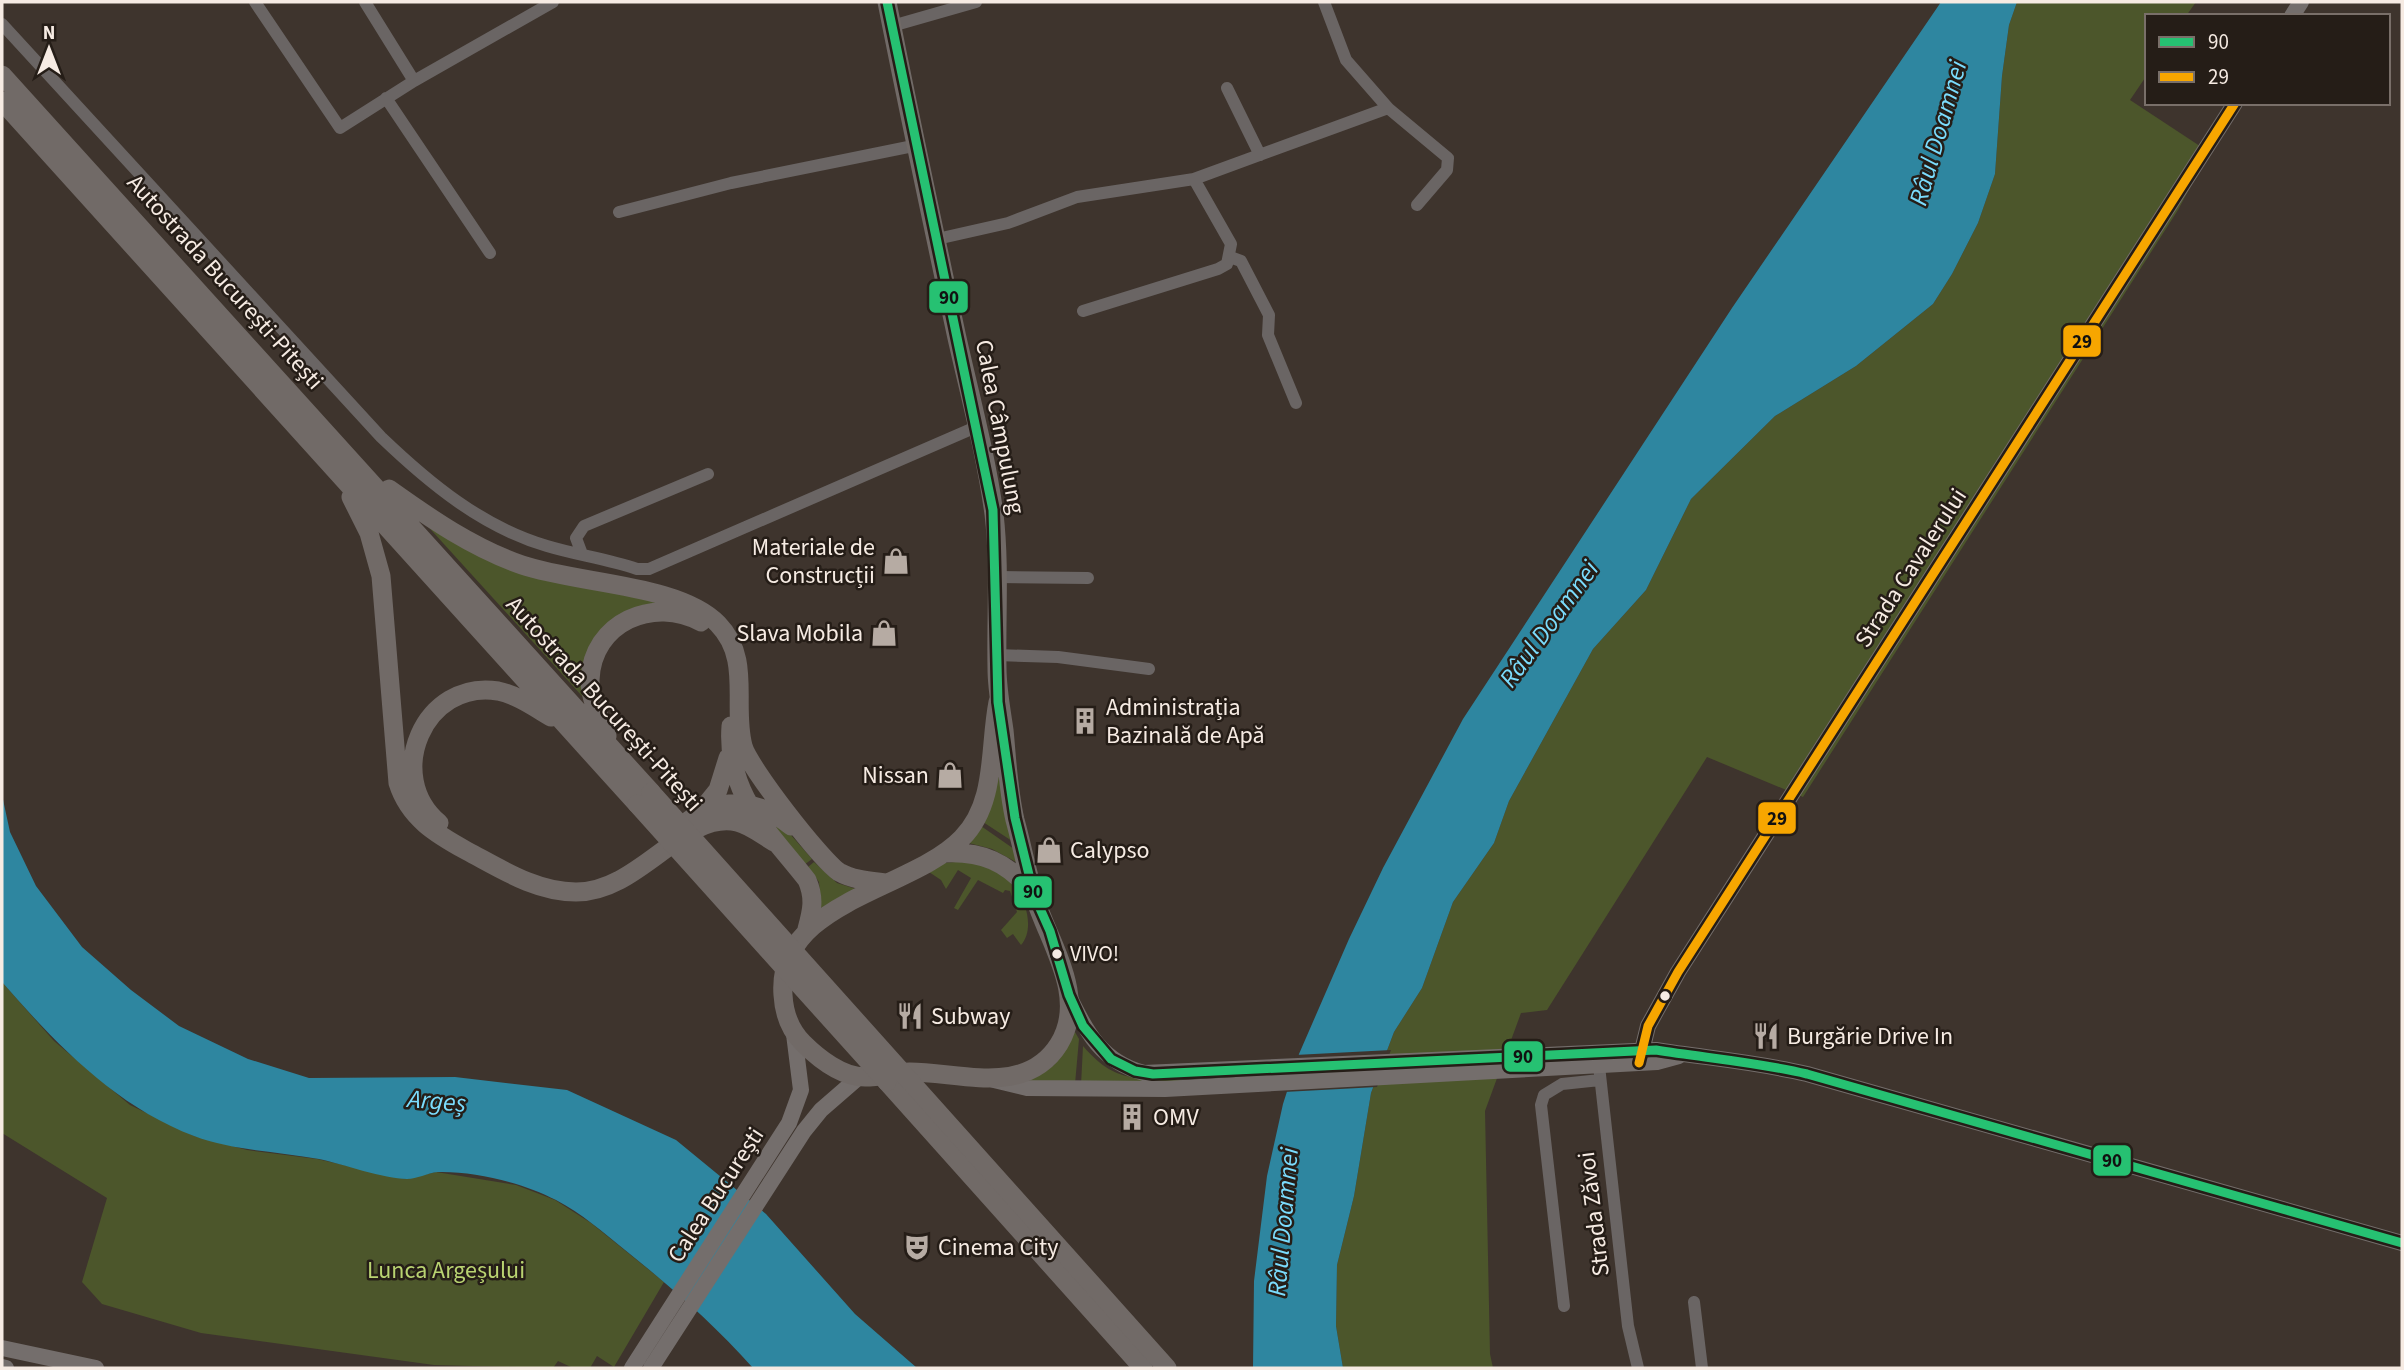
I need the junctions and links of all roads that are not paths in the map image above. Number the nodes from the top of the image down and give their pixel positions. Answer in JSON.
{"nodes":[{"id":1,"x":255,"y":2,"type":"edge"},
{"id":2,"x":365,"y":2,"type":"edge"},
{"id":3,"x":553,"y":2,"type":"edge"},
{"id":4,"x":887,"y":2,"type":"edge"},
{"id":5,"x":976,"y":2,"type":"edge"},
{"id":6,"x":1324,"y":2,"type":"edge"},
{"id":7,"x":2,"y":24,"type":"edge"},
{"id":8,"x":892,"y":26,"type":"junction"},
{"id":9,"x":2,"y":75,"type":"edge"},
{"id":10,"x":414,"y":80,"type":"junction"},
{"id":11,"x":1227,"y":88,"type":"dead end"},
{"id":12,"x":386,"y":98,"type":"junction"},
{"id":13,"x":2,"y":101,"type":"edge"},
{"id":14,"x":2234,"y":105,"type":"edge"},
{"id":15,"x":1388,"y":108,"type":"junction"},
{"id":16,"x":918,"y":145,"type":"junction"},
{"id":17,"x":1260,"y":155,"type":"junction"},
{"id":18,"x":1194,"y":179,"type":"junction"},
{"id":19,"x":1418,"y":205,"type":"dead end"},
{"id":20,"x":619,"y":212,"type":"dead end"},
{"id":21,"x":937,"y":239,"type":"junction"},
{"id":22,"x":490,"y":253,"type":"dead end"},
{"id":23,"x":1230,"y":257,"type":"junction"},
{"id":24,"x":1083,"y":311,"type":"dead end"},
{"id":25,"x":1296,"y":403,"type":"dead end"},
{"id":26,"x":976,"y":428,"type":"junction"},
{"id":27,"x":350,"y":472,"type":"junction"},
{"id":28,"x":708,"y":474,"type":"dead end"},
{"id":29,"x":582,"y":554,"type":"junction"},
{"id":30,"x":997,"y":577,"type":"junction"},
{"id":31,"x":1088,"y":578,"type":"dead end"},
{"id":32,"x":997,"y":655,"type":"junction"},
{"id":33,"x":1149,"y":669,"type":"dead end"},
{"id":34,"x":998,"y":702,"type":"junction"},
{"id":35,"x":570,"y":729,"type":"junction"},
{"id":36,"x":730,"y":744,"type":"junction"},
{"id":37,"x":613,"y":750,"type":"junction"},
{"id":38,"x":644,"y":798,"type":"junction"},
{"id":39,"x":747,"y":804,"type":"junction"},
{"id":40,"x":699,"y":813,"type":"junction"},
{"id":41,"x":774,"y":842,"type":"junction"},
{"id":42,"x":811,"y":843,"type":"junction"},
{"id":43,"x":944,"y":853,"type":"junction"},
{"id":44,"x":886,"y":883,"type":"junction"},
{"id":45,"x":1034,"y":895,"type":"junction"},
{"id":46,"x":807,"y":929,"type":"junction"},
{"id":47,"x":1069,"y":995,"type":"junction"},
{"id":48,"x":794,"y":1034,"type":"junction"},
{"id":49,"x":1640,"y":1057,"type":"junction"},
{"id":50,"x":1599,"y":1066,"type":"junction"},
{"id":51,"x":859,"y":1077,"type":"junction"},
{"id":52,"x":1240,"y":1077,"type":"junction"},
{"id":53,"x":992,"y":1080,"type":"junction"},
{"id":54,"x":785,"y":1144,"type":"junction"},
{"id":55,"x":2402,"y":1243,"type":"edge"},
{"id":56,"x":1694,"y":1302,"type":"dead end"},
{"id":57,"x":1564,"y":1306,"type":"dead end"},
{"id":58,"x":2,"y":1348,"type":"edge"},
{"id":59,"x":96,"y":1368,"type":"edge"},
{"id":60,"x":632,"y":1368,"type":"edge"},
{"id":61,"x":651,"y":1368,"type":"edge"},
{"id":62,"x":1143,"y":1368,"type":"edge"},
{"id":63,"x":1167,"y":1368,"type":"edge"},
{"id":64,"x":1638,"y":1368,"type":"edge"},
{"id":65,"x":1702,"y":1368,"type":"edge"}],
"edges":[{"from":1,"to":12,"type":"street"},
{"from":2,"to":10,"type":"street"},
{"from":3,"to":10,"type":"street"},
{"from":4,"to":8,"type":"highway","name":"Calea Câmpulung"},
{"from":5,"to":8,"type":"street"},
{"from":6,"to":15,"type":"street"},
{"from":7,"to":29,"type":"street"},
{"from":8,"to":16,"type":"highway","name":"Calea Câmpulung"},
{"from":9,"to":27,"type":"highway","name":"Autostrada București-Pitești"},
{"from":10,"to":12,"type":"street"},
{"from":11,"to":17,"type":"street"},
{"from":12,"to":22,"type":"street"},
{"from":13,"to":27,"type":"highway","name":"Autostrada București-Pitești"},
{"from":14,"to":49,"type":"main road","name":"Strada Cavalerului"},
{"from":15,"to":17,"type":"street"},
{"from":15,"to":19,"type":"street"},
{"from":16,"to":20,"type":"street"},
{"from":16,"to":21,"type":"highway","name":"Calea Câmpulung"},
{"from":17,"to":18,"type":"street"},
{"from":18,"to":21,"type":"street"},
{"from":18,"to":23,"type":"street"},
{"from":21,"to":26,"type":"highway","name":"Calea Câmpulung"},
{"from":23,"to":24,"type":"street"},
{"from":23,"to":25,"type":"street"},
{"from":26,"to":29,"type":"street"},
{"from":26,"to":30,"type":"highway","name":"Calea Câmpulung"},
{"from":27,"to":35,"type":"highway","name":"Autostrada București-Pitești"},
{"from":27,"to":37,"type":"highway","name":"Autostrada București-Pitești"},
{"from":27,"to":41,"type":"highway"},
{"from":27,"to":42,"type":"highway"},
{"from":28,"to":29,"type":"street"},
{"from":30,"to":31,"type":"street"},
{"from":30,"to":32,"type":"highway","name":"Calea Câmpulung"},
{"from":32,"to":33,"type":"street"},
{"from":32,"to":34,"type":"highway","name":"Calea Câmpulung"},
{"from":34,"to":43,"type":"highway","name":"Calea Câmpulung"},
{"from":34,"to":45,"type":"highway","name":"Calea Câmpulung"},
{"from":35,"to":38,"type":"highway","name":"Autostrada București-Pitești"},
{"from":35,"to":40,"type":"highway"},
{"from":36,"to":37,"type":"highway"},
{"from":36,"to":39,"type":"highway"},
{"from":36,"to":40,"type":"highway"},
{"from":37,"to":38,"type":"highway","name":"Autostrada București-Pitești"},
{"from":38,"to":62,"type":"highway","name":"Autostrada București-Pitești","bridge":true},
{"from":38,"to":63,"type":"highway","name":"Autostrada București-Pitești","bridge":true},
{"from":39,"to":40,"type":"highway"},
{"from":39,"to":41,"type":"highway"},
{"from":39,"to":42,"type":"highway"},
{"from":41,"to":46,"type":"highway"},
{"from":42,"to":44,"type":"highway"},
{"from":43,"to":44,"type":"highway","name":"Calea Câmpulung"},
{"from":43,"to":45,"type":"highway"},
{"from":44,"to":46,"type":"highway","name":"Calea Câmpulung"},
{"from":45,"to":47,"type":"highway","name":"Calea Câmpulung"},
{"from":46,"to":48,"type":"highway","name":"Calea Câmpulung"},
{"from":47,"to":52,"type":"main road"},
{"from":47,"to":53,"type":"highway"},
{"from":48,"to":51,"type":"highway"},
{"from":48,"to":54,"type":"main road","name":"Calea București"},
{"from":49,"to":50,"type":"main road"},
{"from":49,"to":55,"type":"main road"},
{"from":50,"to":52,"type":"main road"},
{"from":50,"to":57,"type":"street"},
{"from":50,"to":64,"type":"street","name":"Strada Zăvoi"},
{"from":51,"to":53,"type":"highway"},
{"from":51,"to":54,"type":"main road","name":"Calea București"},
{"from":52,"to":53,"type":"main road"},
{"from":54,"to":60,"type":"main road","name":"Calea București"},
{"from":54,"to":61,"type":"main road","name":"Calea București"},
{"from":56,"to":65,"type":"street"},
{"from":58,"to":59,"type":"main road"}]}
